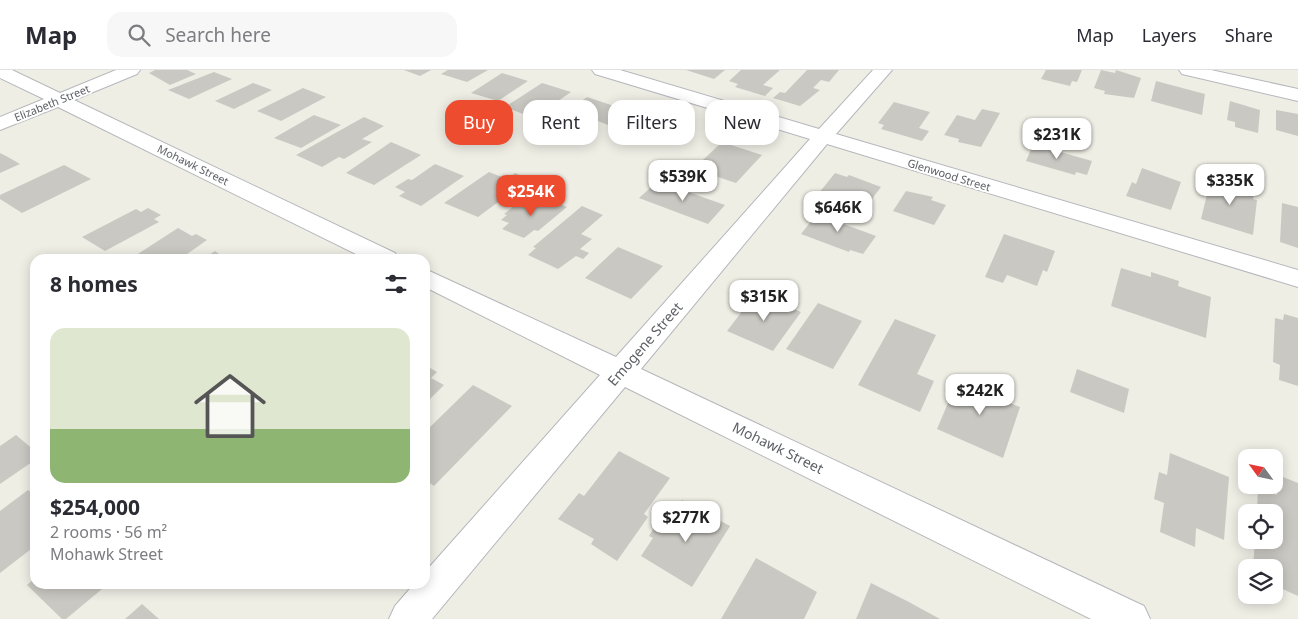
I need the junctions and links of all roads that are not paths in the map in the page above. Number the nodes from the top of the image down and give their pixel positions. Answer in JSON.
{"nodes":[{"id":1,"x":131,"y":70,"type":"edge"},
{"id":2,"x":601,"y":70,"type":"edge"},
{"id":3,"x":883,"y":70,"type":"edge"},
{"id":4,"x":1188,"y":70,"type":"edge"},
{"id":5,"x":0,"y":71,"type":"edge"},
{"id":6,"x":1298,"y":94,"type":"edge"},
{"id":7,"x":59,"y":100,"type":"junction"},
{"id":8,"x":0,"y":124,"type":"edge"},
{"id":9,"x":822,"y":138,"type":"junction"},
{"id":10,"x":376,"y":254,"type":"edge"},
{"id":11,"x":430,"y":280,"type":"edge"},
{"id":12,"x":1298,"y":280,"type":"edge"},
{"id":13,"x":620,"y":372,"type":"junction"},
{"id":14,"x":408,"y":619,"type":"edge"},
{"id":15,"x":1131,"y":619,"type":"edge"}],
"edges":[{"from":1,"to":7,"type":"street","name":"Elizabeth Street"},
{"from":2,"to":9,"type":"street","name":"Glenwood Street"},
{"from":3,"to":9,"type":"street","name":"Emogene Street"},
{"from":4,"to":6,"type":"street"},
{"from":5,"to":7,"type":"street","name":"Mohawk Street"},
{"from":7,"to":8,"type":"street","name":"Elizabeth Street"},
{"from":7,"to":10,"type":"street","name":"Mohawk Street"},
{"from":9,"to":12,"type":"street","name":"Glenwood Street"},
{"from":9,"to":13,"type":"street","name":"Emogene Street"},
{"from":11,"to":13,"type":"street","name":"Mohawk Street"},
{"from":13,"to":14,"type":"street","name":"Emogene Street"},
{"from":13,"to":15,"type":"street","name":"Mohawk Street"}]}
